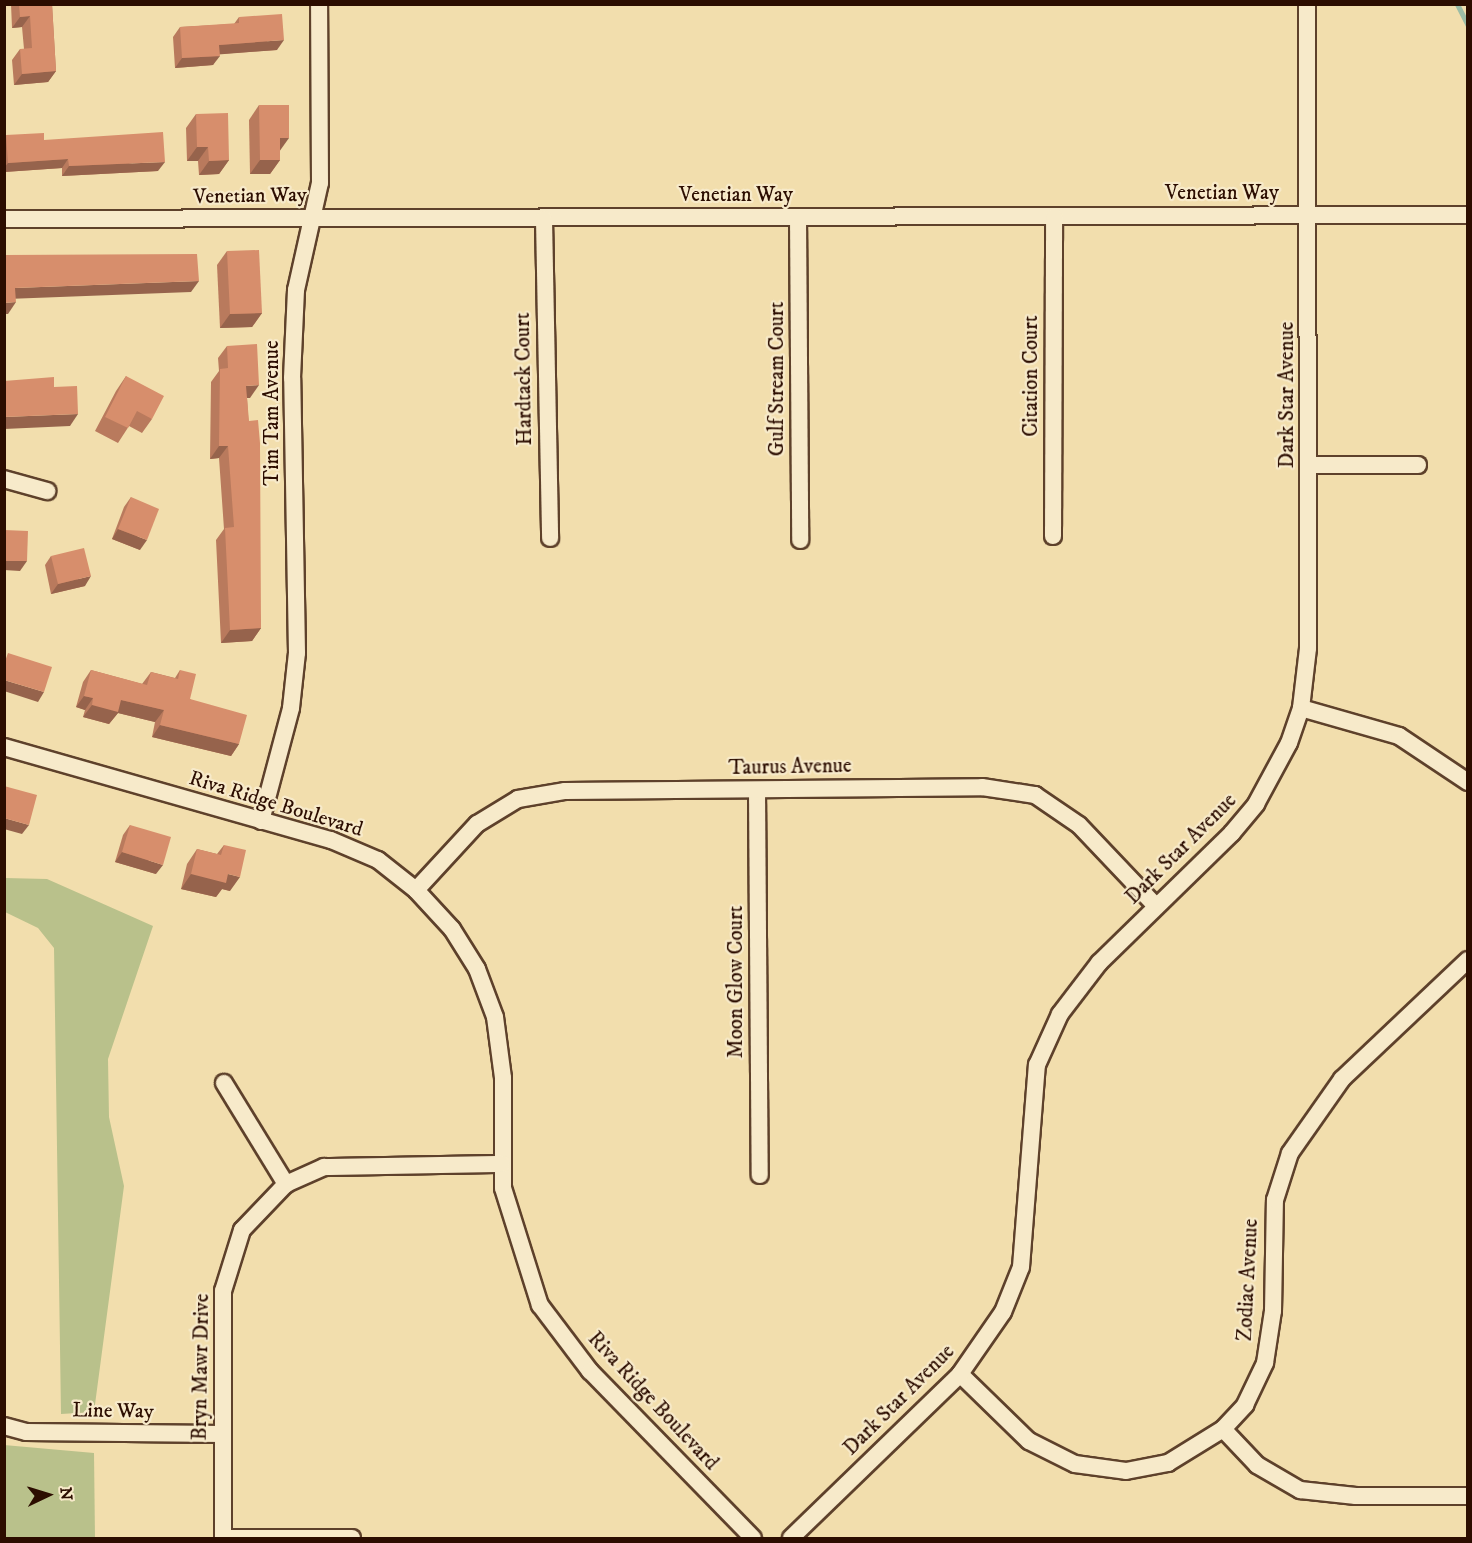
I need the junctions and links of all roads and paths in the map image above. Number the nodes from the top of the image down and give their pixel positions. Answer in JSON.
{"nodes":[{"id":1,"x":319,"y":4,"type":"edge"},
{"id":2,"x":1307,"y":4,"type":"edge"},
{"id":3,"x":1310,"y":215,"type":"junction"},
{"id":4,"x":1467,"y":215,"type":"edge"},
{"id":5,"x":798,"y":217,"type":"junction"},
{"id":6,"x":1054,"y":217,"type":"junction"},
{"id":7,"x":315,"y":218,"type":"junction"},
{"id":8,"x":4,"y":219,"type":"edge"},
{"id":9,"x":544,"y":219,"type":"junction"},
{"id":10,"x":1310,"y":465,"type":"junction"},
{"id":11,"x":1418,"y":465,"type":"dead end"},
{"id":12,"x":4,"y":479,"type":"edge"},
{"id":13,"x":46,"y":491,"type":"dead end"},
{"id":14,"x":1053,"y":536,"type":"dead end"},
{"id":15,"x":550,"y":538,"type":"dead end"},
{"id":16,"x":800,"y":540,"type":"dead end"},
{"id":17,"x":1301,"y":708,"type":"junction"},
{"id":18,"x":4,"y":747,"type":"edge"},
{"id":19,"x":1467,"y":782,"type":"edge"},
{"id":20,"x":757,"y":790,"type":"junction"},
{"id":21,"x":261,"y":821,"type":"junction"},
{"id":22,"x":416,"y":890,"type":"junction"},
{"id":23,"x":1156,"y":906,"type":"junction"},
{"id":24,"x":1467,"y":960,"type":"edge"},
{"id":25,"x":225,"y":1083,"type":"dead end"},
{"id":26,"x":502,"y":1164,"type":"junction"},
{"id":27,"x":760,"y":1175,"type":"dead end"},
{"id":28,"x":286,"y":1184,"type":"junction"},
{"id":29,"x":960,"y":1374,"type":"junction"},
{"id":30,"x":4,"y":1426,"type":"edge"},
{"id":31,"x":1224,"y":1429,"type":"junction"},
{"id":32,"x":222,"y":1434,"type":"junction"},
{"id":33,"x":1467,"y":1496,"type":"edge"},
{"id":34,"x":224,"y":1538,"type":"edge"},
{"id":35,"x":352,"y":1539,"type":"edge"},
{"id":36,"x":753,"y":1539,"type":"edge"},
{"id":37,"x":791,"y":1539,"type":"edge"}],
"edges":[{"from":1,"to":7,"type":"street","name":"Tim Tam Avenue"},
{"from":2,"to":3,"type":"street","name":"Dark Star Avenue"},
{"from":3,"to":4,"type":"street","name":"Venetian Way"},
{"from":3,"to":6,"type":"street","name":"Venetian Way"},
{"from":3,"to":10,"type":"street","name":"Dark Star Avenue"},
{"from":5,"to":6,"type":"street","name":"Venetian Way"},
{"from":5,"to":9,"type":"street","name":"Venetian Way"},
{"from":5,"to":16,"type":"street","name":"Gulf Stream Court"},
{"from":6,"to":14,"type":"street","name":"Citation Court"},
{"from":7,"to":8,"type":"street","name":"Venetian Way"},
{"from":7,"to":9,"type":"street","name":"Venetian Way"},
{"from":7,"to":21,"type":"street","name":"Tim Tam Avenue"},
{"from":9,"to":15,"type":"street","name":"Hardtack Court"},
{"from":10,"to":11,"type":"street"},
{"from":10,"to":17,"type":"street","name":"Dark Star Avenue"},
{"from":12,"to":13,"type":"street"},
{"from":17,"to":19,"type":"street"},
{"from":17,"to":23,"type":"street","name":"Dark Star Avenue"},
{"from":18,"to":21,"type":"street","name":"Riva Ridge Boulevard"},
{"from":20,"to":22,"type":"street","name":"Taurus Avenue"},
{"from":20,"to":23,"type":"street","name":"Taurus Avenue"},
{"from":20,"to":27,"type":"street","name":"Moon Glow Court"},
{"from":21,"to":22,"type":"street","name":"Riva Ridge Boulevard"},
{"from":22,"to":26,"type":"street","name":"Riva Ridge Boulevard"},
{"from":23,"to":29,"type":"street","name":"Dark Star Avenue"},
{"from":24,"to":31,"type":"street","name":"Zodiac Avenue"},
{"from":25,"to":28,"type":"street"},
{"from":26,"to":28,"type":"street","name":"Bryn Mawr Drive"},
{"from":26,"to":36,"type":"street","name":"Riva Ridge Boulevard"},
{"from":28,"to":32,"type":"street","name":"Bryn Mawr Drive"},
{"from":29,"to":31,"type":"street","name":"Zodiac Avenue"},
{"from":29,"to":37,"type":"street","name":"Dark Star Avenue"},
{"from":30,"to":32,"type":"street","name":"Line Way"},
{"from":31,"to":33,"type":"street"},
{"from":32,"to":34,"type":"street","name":"Bryn Mawr Drive"},
{"from":34,"to":35,"type":"street"}]}
